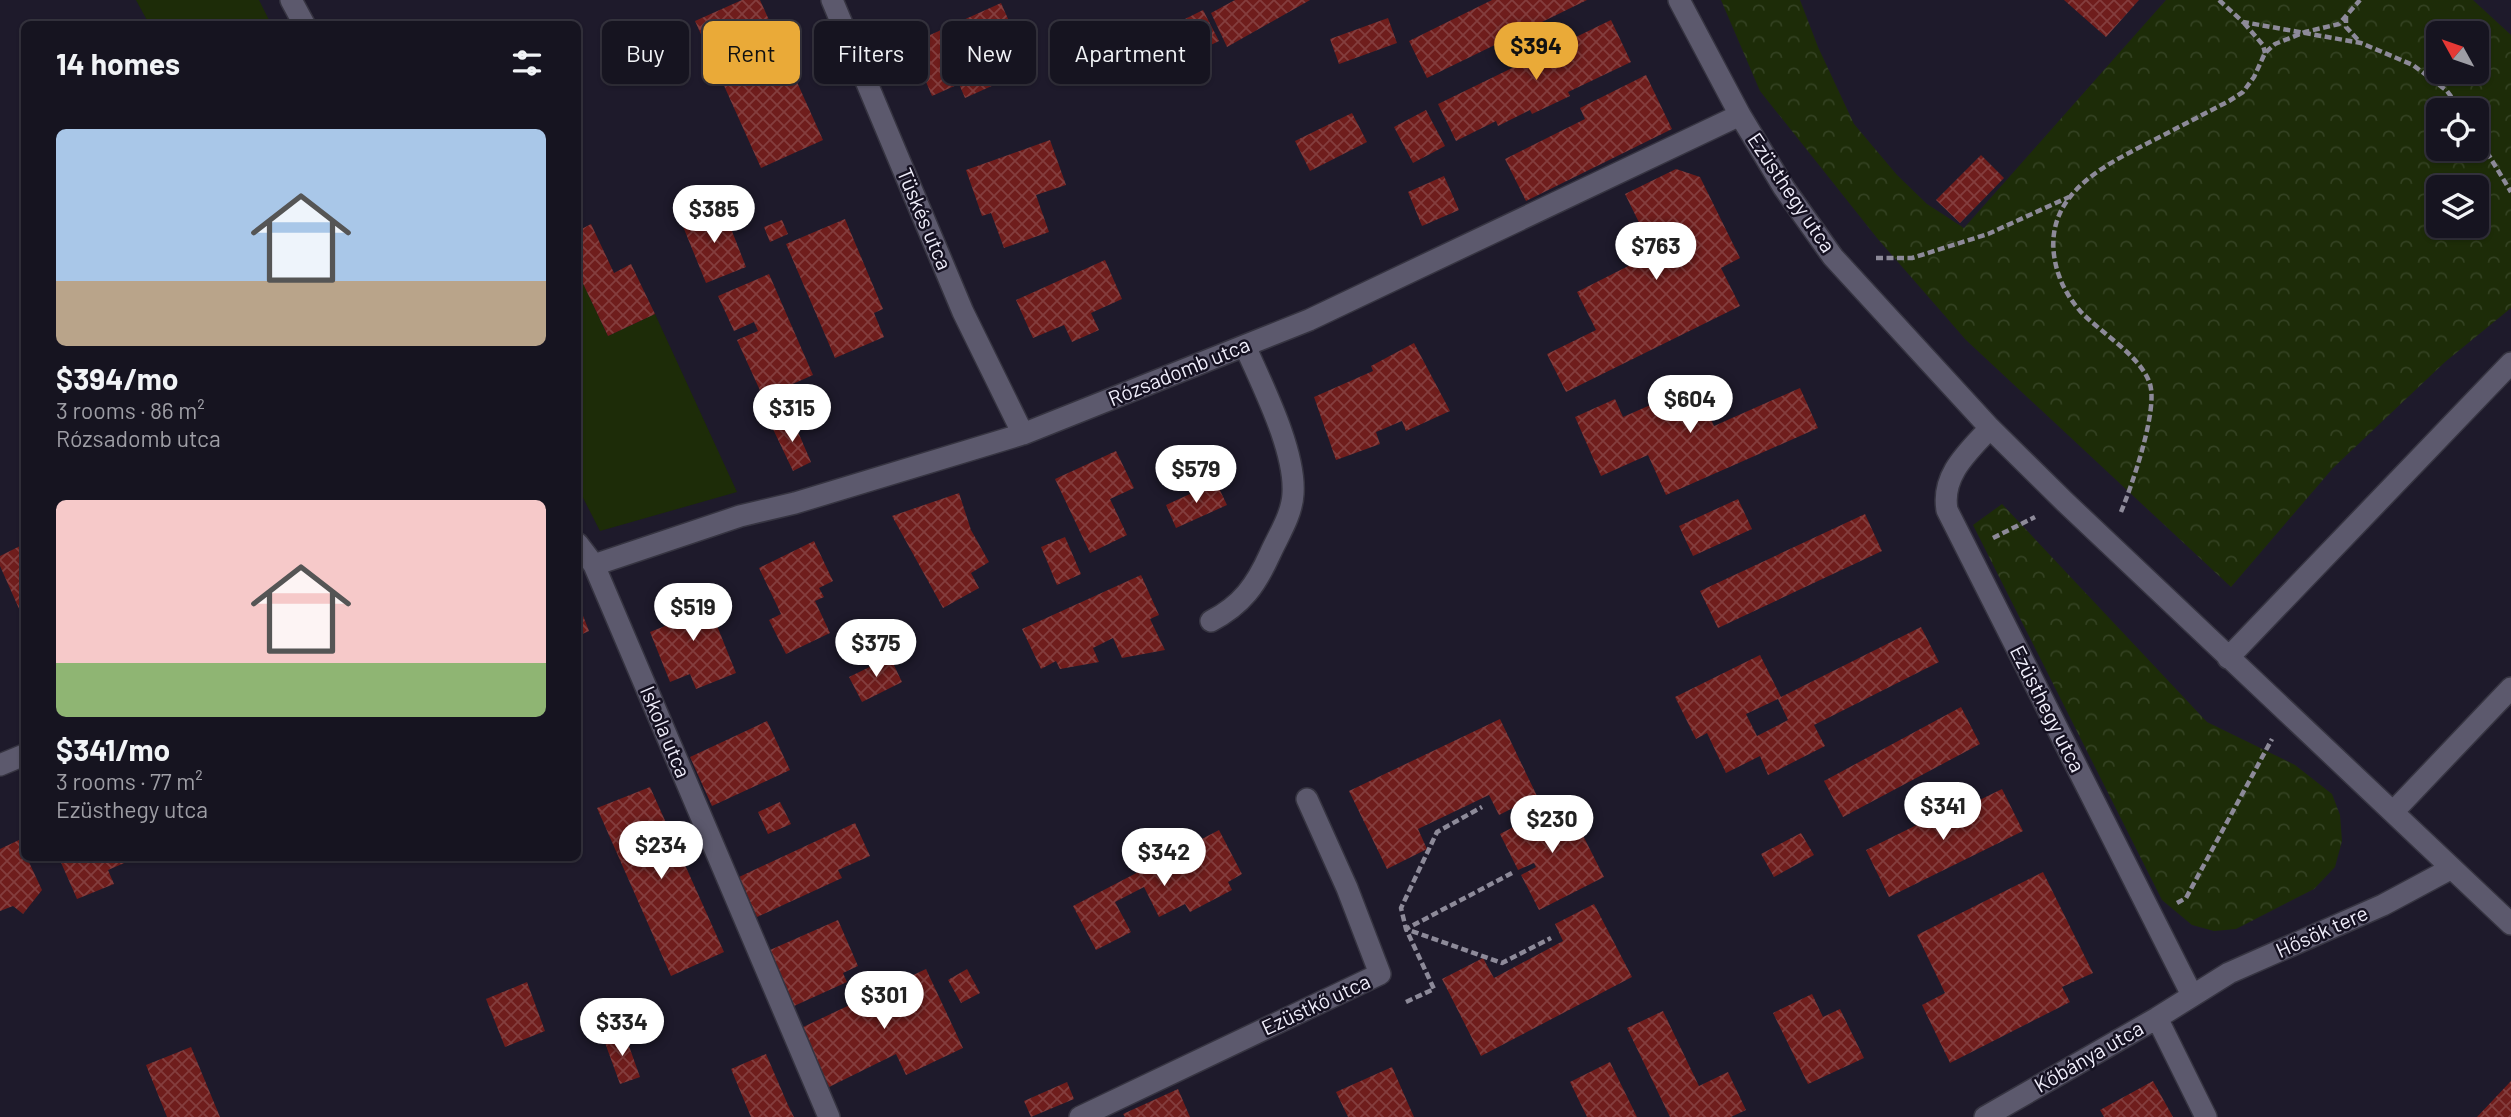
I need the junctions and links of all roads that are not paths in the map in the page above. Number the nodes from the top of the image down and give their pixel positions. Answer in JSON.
{"nodes":[{"id":1,"x":291,"y":0,"type":"edge"},
{"id":2,"x":832,"y":0,"type":"edge"},
{"id":3,"x":1679,"y":0,"type":"edge"},
{"id":4,"x":302,"y":21,"type":"edge"},
{"id":5,"x":1740,"y":115,"type":"junction"},
{"id":6,"x":1245,"y":345,"type":"junction"},
{"id":7,"x":2511,"y":363,"type":"edge"},
{"id":8,"x":1990,"y":428,"type":"junction"},
{"id":9,"x":1023,"y":434,"type":"junction"},
{"id":10,"x":581,"y":548,"type":"edge"},
{"id":11,"x":594,"y":565,"type":"junction"},
{"id":12,"x":1211,"y":621,"type":"dead end"},
{"id":13,"x":2228,"y":657,"type":"junction"},
{"id":14,"x":2511,"y":688,"type":"edge"},
{"id":15,"x":21,"y":756,"type":"edge"},
{"id":16,"x":0,"y":765,"type":"edge"},
{"id":17,"x":1307,"y":799,"type":"dead end"},
{"id":18,"x":2393,"y":812,"type":"junction"},
{"id":19,"x":2452,"y":869,"type":"junction"},
{"id":20,"x":2511,"y":924,"type":"edge"},
{"id":21,"x":2192,"y":995,"type":"junction"},
{"id":22,"x":2157,"y":1018,"type":"junction"},
{"id":23,"x":829,"y":1117,"type":"edge"},
{"id":24,"x":1080,"y":1117,"type":"edge"},
{"id":25,"x":1984,"y":1117,"type":"edge"},
{"id":26,"x":2206,"y":1117,"type":"edge"}],
"edges":[{"from":1,"to":4,"type":"street"},
{"from":2,"to":9,"type":"street","name":"Tüskés utca"},
{"from":3,"to":5,"type":"street","name":"Ezüsthegy utca"},
{"from":5,"to":6,"type":"street","name":"Rózsadomb utca"},
{"from":5,"to":8,"type":"street","name":"Ezüsthegy utca"},
{"from":6,"to":9,"type":"street","name":"Rózsadomb utca"},
{"from":6,"to":12,"type":"street"},
{"from":7,"to":13,"type":"street"},
{"from":8,"to":13,"type":"street","name":"Ezüsthegy utca"},
{"from":8,"to":21,"type":"street","name":"Ezüsthegy utca"},
{"from":9,"to":11,"type":"street","name":"Rózsadomb utca"},
{"from":10,"to":11,"type":"street","name":"Iskola utca"},
{"from":11,"to":23,"type":"street","name":"Iskola utca"},
{"from":13,"to":18,"type":"street","name":"Ezüsthegy utca"},
{"from":14,"to":18,"type":"street"},
{"from":15,"to":16,"type":"street"},
{"from":17,"to":24,"type":"street","name":"Ezüstkő utca"},
{"from":18,"to":19,"type":"street","name":"Ezüsthegy utca"},
{"from":19,"to":20,"type":"street","name":"Ezüsthegy utca"},
{"from":19,"to":21,"type":"street","name":"Hősök tere"},
{"from":21,"to":22,"type":"street","name":"Kőbánya utca"},
{"from":22,"to":25,"type":"street","name":"Kőbánya utca"},
{"from":22,"to":26,"type":"street"}]}
